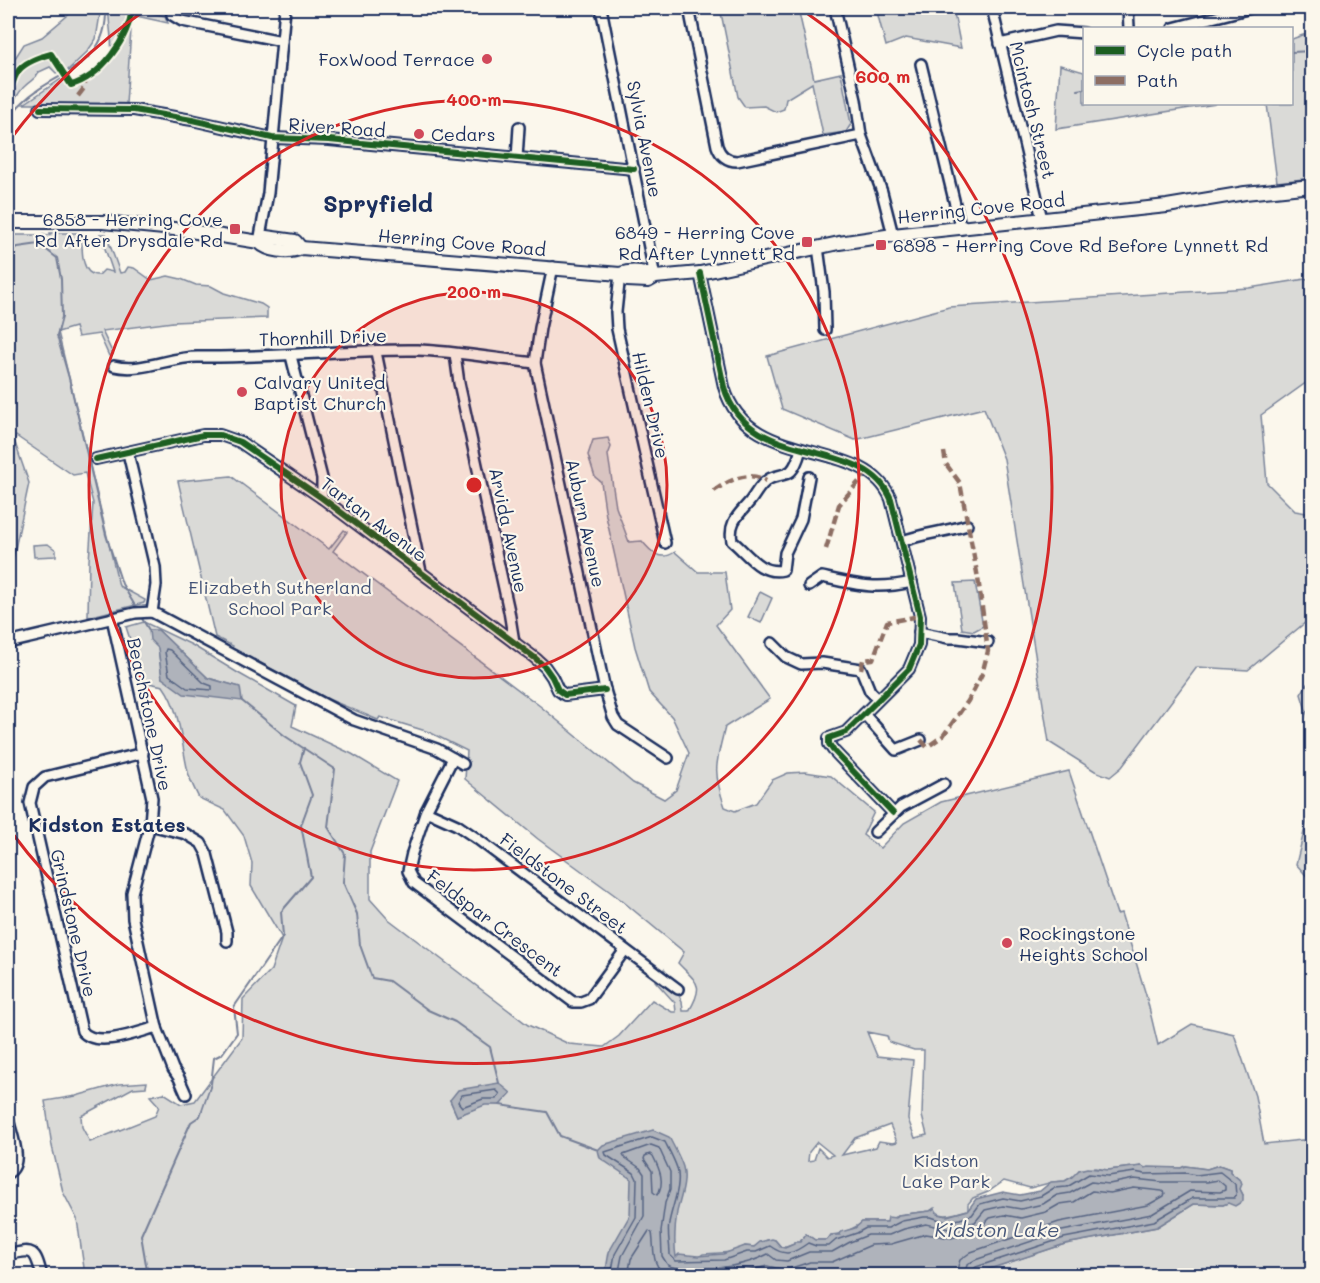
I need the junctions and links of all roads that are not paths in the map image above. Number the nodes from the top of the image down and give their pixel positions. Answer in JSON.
{"nodes":[{"id":1,"x":171,"y":8,"type":"edge"},
{"id":2,"x":285,"y":8,"type":"edge"},
{"id":3,"x":601,"y":8,"type":"edge"},
{"id":4,"x":689,"y":8,"type":"edge"},
{"id":5,"x":835,"y":8,"type":"edge"},
{"id":6,"x":992,"y":8,"type":"edge"},
{"id":7,"x":1128,"y":8,"type":"edge"},
{"id":8,"x":1251,"y":8,"type":"edge"},
{"id":9,"x":1129,"y":27,"type":"edge"},
{"id":10,"x":1177,"y":27,"type":"edge"},
{"id":11,"x":1083,"y":33,"type":"edge"},
{"id":12,"x":282,"y":41,"type":"junction"},
{"id":13,"x":1000,"y":44,"type":"junction"},
{"id":14,"x":921,"y":64,"type":"dead end"},
{"id":15,"x":40,"y":109,"type":"dead end"},
{"id":16,"x":519,"y":127,"type":"dead end"},
{"id":17,"x":861,"y":135,"type":"junction"},
{"id":18,"x":272,"y":138,"type":"junction"},
{"id":19,"x":517,"y":158,"type":"junction"},
{"id":20,"x":634,"y":169,"type":"junction"},
{"id":21,"x":1312,"y":186,"type":"edge"},
{"id":22,"x":1042,"y":219,"type":"junction"},
{"id":23,"x":8,"y":222,"type":"edge"},
{"id":24,"x":961,"y":229,"type":"junction"},
{"id":25,"x":893,"y":235,"type":"junction"},
{"id":26,"x":259,"y":242,"type":"junction"},
{"id":27,"x":818,"y":247,"type":"junction"},
{"id":28,"x":554,"y":267,"type":"junction"},
{"id":29,"x":700,"y":273,"type":"junction"},
{"id":30,"x":620,"y":274,"type":"junction"},
{"id":31,"x":655,"y":277,"type":"junction"},
{"id":32,"x":825,"y":330,"type":"dead end"},
{"id":33,"x":376,"y":352,"type":"junction"},
{"id":34,"x":455,"y":354,"type":"junction"},
{"id":35,"x":291,"y":356,"type":"junction"},
{"id":36,"x":535,"y":363,"type":"junction"},
{"id":37,"x":114,"y":366,"type":"dead end"},
{"id":38,"x":801,"y":449,"type":"junction"},
{"id":39,"x":128,"y":453,"type":"junction"},
{"id":40,"x":96,"y":459,"type":"dead end"},
{"id":41,"x":809,"y":477,"type":"dead end"},
{"id":42,"x":322,"y":498,"type":"junction"},
{"id":43,"x":967,"y":525,"type":"dead end"},
{"id":44,"x":903,"y":541,"type":"junction"},
{"id":45,"x":665,"y":543,"type":"dead end"},
{"id":46,"x":421,"y":572,"type":"junction"},
{"id":47,"x":912,"y":582,"type":"junction"},
{"id":48,"x":808,"y":586,"type":"dead end"},
{"id":49,"x":152,"y":612,"type":"junction"},
{"id":50,"x":112,"y":618,"type":"junction"},
{"id":51,"x":919,"y":632,"type":"junction"},
{"id":52,"x":514,"y":642,"type":"junction"},
{"id":53,"x":988,"y":642,"type":"dead end"},
{"id":54,"x":8,"y":643,"type":"edge"},
{"id":55,"x":772,"y":643,"type":"dead end"},
{"id":56,"x":605,"y":690,"type":"junction"},
{"id":57,"x":878,"y":699,"type":"junction"},
{"id":58,"x":864,"y":714,"type":"junction"},
{"id":59,"x":921,"y":740,"type":"dead end"},
{"id":60,"x":143,"y":753,"type":"junction"},
{"id":61,"x":453,"y":758,"type":"junction"},
{"id":62,"x":668,"y":758,"type":"dead end"},
{"id":63,"x":463,"y":764,"type":"dead end"},
{"id":64,"x":945,"y":784,"type":"dead end"},
{"id":65,"x":426,"y":811,"type":"junction"},
{"id":66,"x":892,"y":813,"type":"junction"},
{"id":67,"x":150,"y":825,"type":"junction"},
{"id":68,"x":875,"y":832,"type":"dead end"},
{"id":69,"x":227,"y":940,"type":"dead end"},
{"id":70,"x":626,"y":950,"type":"junction"},
{"id":71,"x":678,"y":988,"type":"dead end"},
{"id":72,"x":157,"y":1027,"type":"junction"},
{"id":73,"x":186,"y":1094,"type":"dead end"},
{"id":74,"x":8,"y":1118,"type":"edge"},
{"id":75,"x":8,"y":1173,"type":"edge"},
{"id":76,"x":8,"y":1255,"type":"edge"},
{"id":77,"x":42,"y":1275,"type":"edge"}],
"edges":[{"from":1,"to":12,"type":"street"},
{"from":2,"to":12,"type":"street"},
{"from":3,"to":20,"type":"street","name":"Sylvia Avenue"},
{"from":4,"to":17,"type":"street"},
{"from":5,"to":17,"type":"street"},
{"from":6,"to":13,"type":"street","name":"Mcintosh Street"},
{"from":7,"to":9,"type":"street"},
{"from":8,"to":10,"type":"street"},
{"from":11,"to":13,"type":"street"},
{"from":12,"to":18,"type":"street"},
{"from":13,"to":22,"type":"street","name":"Mcintosh Street"},
{"from":14,"to":24,"type":"street"},
{"from":15,"to":18,"type":"street","name":"River Road"},
{"from":16,"to":19,"type":"street"},
{"from":17,"to":25,"type":"street"},
{"from":18,"to":19,"type":"street","name":"River Road"},
{"from":18,"to":26,"type":"street"},
{"from":19,"to":20,"type":"street","name":"River Road"},
{"from":20,"to":31,"type":"street","name":"Sylvia Avenue"},
{"from":21,"to":22,"type":"main road","name":"Herring Cove Road"},
{"from":22,"to":24,"type":"main road","name":"Herring Cove Road"},
{"from":23,"to":26,"type":"main road","name":"Herring Cove Road"},
{"from":24,"to":25,"type":"main road","name":"Herring Cove Road"},
{"from":25,"to":27,"type":"main road","name":"Herring Cove Road"},
{"from":26,"to":28,"type":"main road","name":"Herring Cove Road"},
{"from":27,"to":29,"type":"main road","name":"Herring Cove Road"},
{"from":27,"to":32,"type":"street"},
{"from":28,"to":30,"type":"main road","name":"Herring Cove Road"},
{"from":28,"to":36,"type":"street","name":"Auburn Avenue"},
{"from":29,"to":31,"type":"main road","name":"Herring Cove Road"},
{"from":29,"to":38,"type":"street"},
{"from":30,"to":31,"type":"main road","name":"Herring Cove Road"},
{"from":30,"to":45,"type":"street","name":"Hilden Drive"},
{"from":33,"to":34,"type":"street","name":"Thornhill Drive"},
{"from":33,"to":35,"type":"street","name":"Thornhill Drive"},
{"from":33,"to":46,"type":"street"},
{"from":34,"to":36,"type":"street","name":"Thornhill Drive"},
{"from":34,"to":52,"type":"street","name":"Arvida Avenue"},
{"from":35,"to":37,"type":"street","name":"Thornhill Drive"},
{"from":35,"to":42,"type":"street"},
{"from":36,"to":56,"type":"street","name":"Auburn Avenue"},
{"from":38,"to":41,"type":"street"},
{"from":38,"to":44,"type":"street"},
{"from":39,"to":40,"type":"street","name":"Tartan Avenue"},
{"from":39,"to":42,"type":"street","name":"Tartan Avenue"},
{"from":39,"to":49,"type":"street"},
{"from":42,"to":46,"type":"street","name":"Tartan Avenue"},
{"from":43,"to":44,"type":"street"},
{"from":44,"to":47,"type":"street"},
{"from":46,"to":52,"type":"street","name":"Tartan Avenue"},
{"from":47,"to":48,"type":"street"},
{"from":47,"to":51,"type":"street"},
{"from":49,"to":50,"type":"street"},
{"from":49,"to":61,"type":"street"},
{"from":50,"to":54,"type":"street"},
{"from":50,"to":60,"type":"street","name":"Beachstone Drive"},
{"from":51,"to":53,"type":"street"},
{"from":51,"to":57,"type":"street"},
{"from":52,"to":56,"type":"street","name":"Tartan Avenue"},
{"from":55,"to":57,"type":"street"},
{"from":56,"to":62,"type":"street","name":"Auburn Avenue"},
{"from":57,"to":58,"type":"street"},
{"from":58,"to":59,"type":"street"},
{"from":58,"to":66,"type":"street"},
{"from":60,"to":67,"type":"street","name":"Beachstone Drive"},
{"from":60,"to":72,"type":"street","name":"Grindstone Drive"},
{"from":61,"to":63,"type":"street"},
{"from":61,"to":65,"type":"street","name":"Feldspar Crescent"},
{"from":64,"to":66,"type":"street"},
{"from":65,"to":70,"type":"street","name":"Fieldstone Street"},
{"from":65,"to":70,"type":"street","name":"Feldspar Crescent"},
{"from":66,"to":68,"type":"street"},
{"from":67,"to":69,"type":"street"},
{"from":67,"to":72,"type":"street","name":"Beachstone Drive"},
{"from":70,"to":71,"type":"street","name":"Fieldstone Street"},
{"from":72,"to":73,"type":"street","name":"Beachstone Drive"},
{"from":74,"to":75,"type":"street"},
{"from":76,"to":77,"type":"street"}]}
